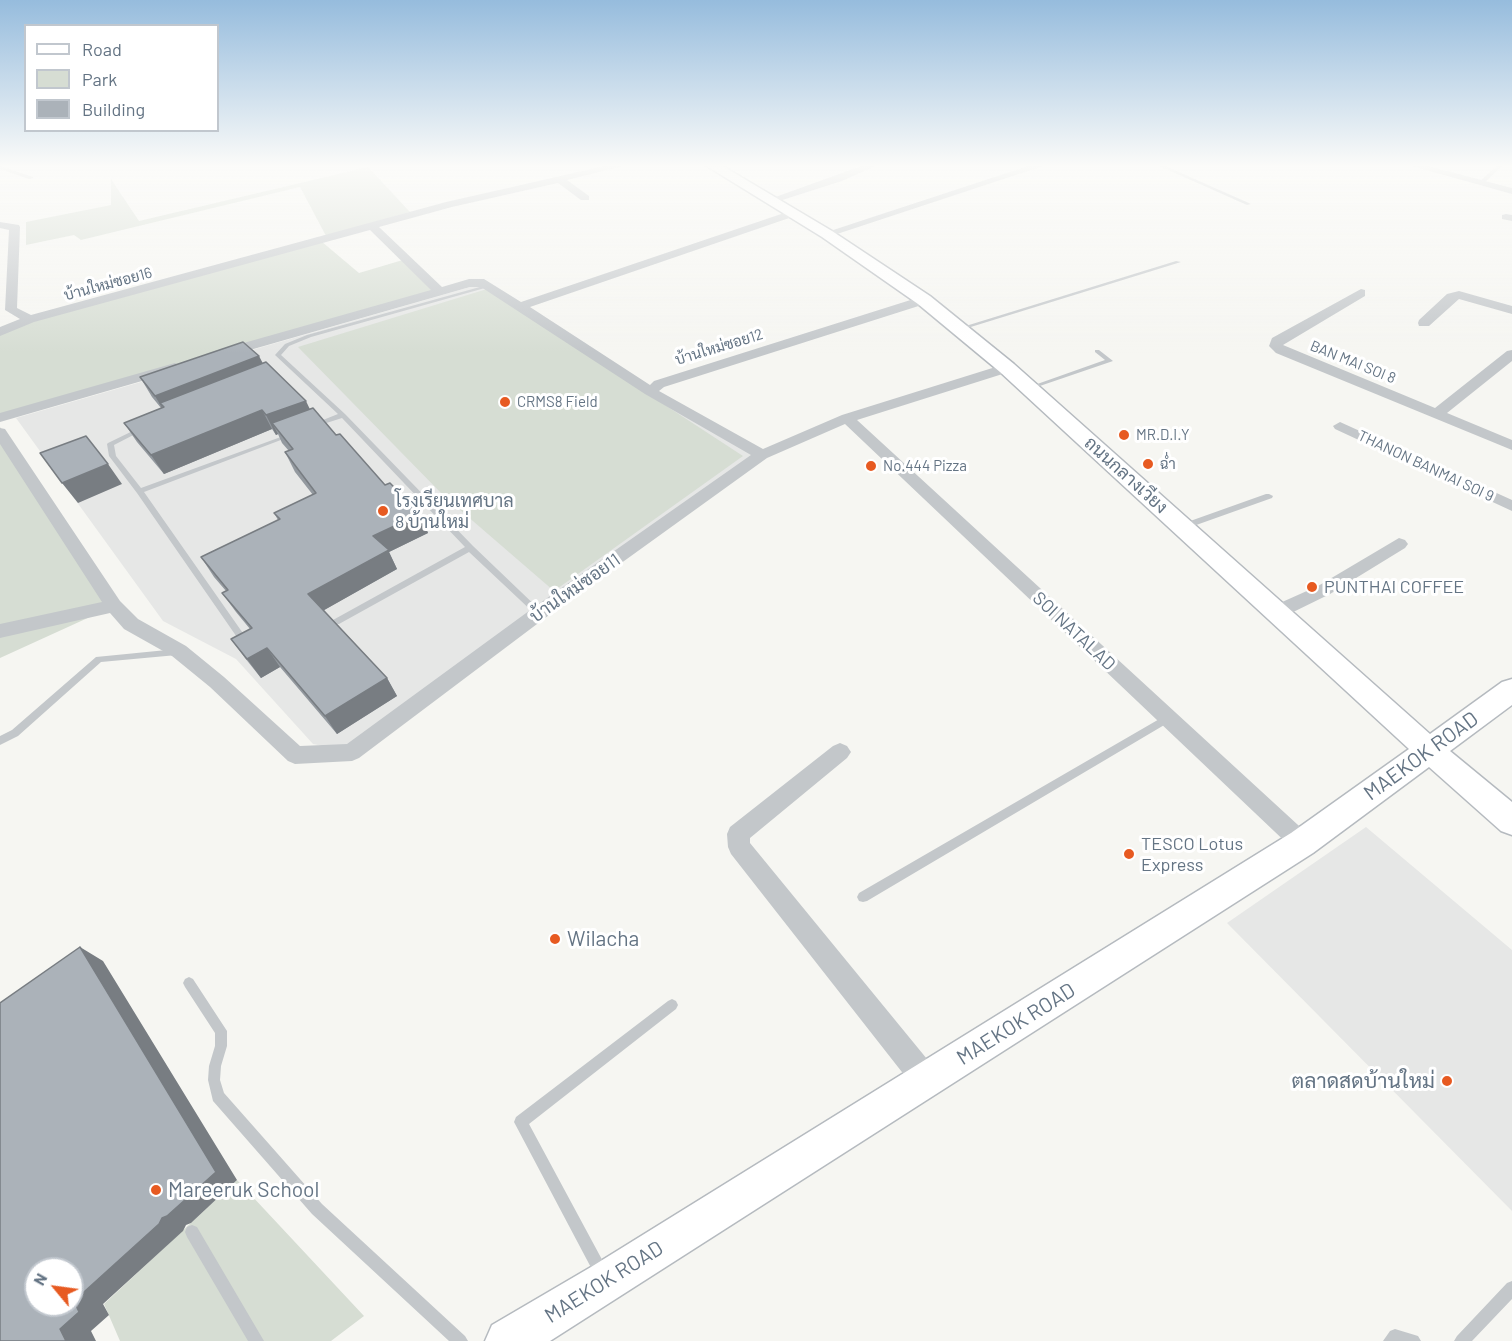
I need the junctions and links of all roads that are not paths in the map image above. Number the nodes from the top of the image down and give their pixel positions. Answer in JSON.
{"nodes":[{"id":1,"x":373,"y":227,"type":"edge"},
{"id":2,"x":15,"y":228,"type":"edge"},
{"id":3,"x":371,"y":228,"type":"edge"},
{"id":4,"x":751,"y":228,"type":"edge"},
{"id":5,"x":817,"y":228,"type":"edge"},
{"id":6,"x":847,"y":228,"type":"edge"},
{"id":7,"x":827,"y":234,"type":"junction"},
{"id":8,"x":1178,"y":262,"type":"dead end"},
{"id":9,"x":489,"y":285,"type":"junction"},
{"id":10,"x":439,"y":291,"type":"junction"},
{"id":11,"x":1361,"y":293,"type":"dead end"},
{"id":12,"x":924,"y":300,"type":"junction"},
{"id":13,"x":521,"y":306,"type":"junction"},
{"id":14,"x":1512,"y":310,"type":"edge"},
{"id":15,"x":30,"y":319,"type":"junction"},
{"id":16,"x":1424,"y":323,"type":"dead end"},
{"id":17,"x":959,"y":328,"type":"junction"},
{"id":18,"x":0,"y":332,"type":"edge"},
{"id":19,"x":1096,"y":351,"type":"dead end"},
{"id":20,"x":1512,"y":354,"type":"edge"},
{"id":21,"x":215,"y":355,"type":"edge"},
{"id":22,"x":193,"y":362,"type":"edge"},
{"id":23,"x":1007,"y":368,"type":"junction"},
{"id":24,"x":293,"y":370,"type":"junction"},
{"id":25,"x":282,"y":374,"type":"edge"},
{"id":26,"x":1029,"y":388,"type":"junction"},
{"id":27,"x":650,"y":391,"type":"junction"},
{"id":28,"x":1437,"y":414,"type":"junction"},
{"id":29,"x":343,"y":415,"type":"junction"},
{"id":30,"x":0,"y":418,"type":"edge"},
{"id":31,"x":847,"y":418,"type":"junction"},
{"id":32,"x":155,"y":423,"type":"edge"},
{"id":33,"x":1340,"y":426,"type":"dead end"},
{"id":34,"x":309,"y":427,"type":"edge"},
{"id":35,"x":0,"y":432,"type":"edge"},
{"id":36,"x":298,"y":432,"type":"edge"},
{"id":37,"x":1512,"y":445,"type":"edge"},
{"id":38,"x":762,"y":455,"type":"junction"},
{"id":39,"x":140,"y":491,"type":"junction"},
{"id":40,"x":1269,"y":495,"type":"dead end"},
{"id":41,"x":1512,"y":506,"type":"edge"},
{"id":42,"x":1182,"y":527,"type":"junction"},
{"id":43,"x":1399,"y":544,"type":"dead end"},
{"id":44,"x":470,"y":548,"type":"junction"},
{"id":45,"x":114,"y":606,"type":"junction"},
{"id":46,"x":1277,"y":612,"type":"junction"},
{"id":47,"x":539,"y":613,"type":"junction"},
{"id":48,"x":336,"y":622,"type":"edge"},
{"id":49,"x":0,"y":631,"type":"edge"},
{"id":50,"x":244,"y":641,"type":"edge"},
{"id":51,"x":179,"y":651,"type":"junction"},
{"id":52,"x":1512,"y":690,"type":"edge"},
{"id":53,"x":1168,"y":718,"type":"junction"},
{"id":54,"x":0,"y":741,"type":"edge"},
{"id":55,"x":1428,"y":749,"type":"junction"},
{"id":56,"x":840,"y":752,"type":"dead end"},
{"id":57,"x":1512,"y":821,"type":"edge"},
{"id":58,"x":1302,"y":843,"type":"junction"},
{"id":59,"x":863,"y":897,"type":"dead end"},
{"id":60,"x":189,"y":983,"type":"dead end"},
{"id":61,"x":672,"y":1005,"type":"dead end"},
{"id":62,"x":926,"y":1080,"type":"junction"},
{"id":63,"x":192,"y":1232,"type":"dead end"},
{"id":64,"x":606,"y":1282,"type":"junction"},
{"id":65,"x":1512,"y":1288,"type":"edge"},
{"id":66,"x":256,"y":1341,"type":"edge"},
{"id":67,"x":460,"y":1341,"type":"edge"},
{"id":68,"x":508,"y":1341,"type":"edge"},
{"id":69,"x":1391,"y":1341,"type":"edge"},
{"id":70,"x":1413,"y":1341,"type":"edge"},
{"id":71,"x":1462,"y":1341,"type":"edge"}],
"edges":[{"from":1,"to":10,"type":"street"},
{"from":2,"to":15,"type":"street"},
{"from":3,"to":15,"type":"street","name":"บ้านใหม่ซอย16"},
{"from":4,"to":13,"type":"street"},
{"from":5,"to":7,"type":"main road","name":"ถนนกลางเวียง"},
{"from":6,"to":7,"type":"street"},
{"from":7,"to":12,"type":"main road","name":"ถนนกลางเวียง"},
{"from":8,"to":17,"type":"lane"},
{"from":9,"to":10,"type":"street"},
{"from":9,"to":13,"type":"street"},
{"from":9,"to":24,"type":"lane"},
{"from":10,"to":21,"type":"street"},
{"from":11,"to":28,"type":"street","name":"BAN MAI SOI 8"},
{"from":12,"to":17,"type":"main road","name":"ถนนกลางเวียง"},
{"from":12,"to":27,"type":"street","name":"บ้านใหม่ซอย12"},
{"from":13,"to":27,"type":"street"},
{"from":14,"to":16,"type":"street"},
{"from":15,"to":18,"type":"street","name":"บ้านใหม่ซอย16"},
{"from":17,"to":23,"type":"main road","name":"ถนนกลางเวียง"},
{"from":19,"to":26,"type":"lane"},
{"from":20,"to":28,"type":"street"},
{"from":22,"to":30,"type":"street"},
{"from":23,"to":26,"type":"main road","name":"ถนนกลางเวียง"},
{"from":23,"to":31,"type":"street","name":"บ้านใหม่ซอย11"},
{"from":24,"to":25,"type":"lane"},
{"from":24,"to":29,"type":"lane"},
{"from":26,"to":42,"type":"main road","name":"ถนนกลางเวียง"},
{"from":27,"to":38,"type":"street"},
{"from":28,"to":37,"type":"street","name":"BAN MAI SOI 8"},
{"from":29,"to":34,"type":"lane"},
{"from":29,"to":44,"type":"lane"},
{"from":31,"to":38,"type":"street","name":"บ้านใหม่ซอย11"},
{"from":31,"to":53,"type":"street","name":"SOI NATALAD"},
{"from":32,"to":39,"type":"lane"},
{"from":33,"to":41,"type":"street","name":"THANON BANMAI SOI 9"},
{"from":35,"to":45,"type":"street","name":"บ้านใหม่ซอย11"},
{"from":36,"to":39,"type":"lane"},
{"from":38,"to":47,"type":"street","name":"บ้านใหม่ซอย11"},
{"from":39,"to":50,"type":"lane"},
{"from":40,"to":42,"type":"lane"},
{"from":42,"to":46,"type":"main road","name":"ถนนกลางเวียง"},
{"from":43,"to":46,"type":"street"},
{"from":44,"to":47,"type":"lane"},
{"from":44,"to":48,"type":"lane"},
{"from":45,"to":49,"type":"street"},
{"from":45,"to":51,"type":"street","name":"บ้านใหม่ซอย11"},
{"from":46,"to":55,"type":"main road","name":"ถนนกลางเวียง"},
{"from":47,"to":51,"type":"street","name":"บ้านใหม่ซอย11"},
{"from":51,"to":54,"type":"lane"},
{"from":52,"to":55,"type":"main road","name":"MAEKOK ROAD"},
{"from":53,"to":58,"type":"street","name":"SOI NATALAD"},
{"from":53,"to":59,"type":"lane"},
{"from":55,"to":57,"type":"main road","name":"ถนนกลางเวียง"},
{"from":55,"to":58,"type":"main road","name":"MAEKOK ROAD"},
{"from":56,"to":62,"type":"street"},
{"from":58,"to":62,"type":"main road","name":"MAEKOK ROAD"},
{"from":60,"to":67,"type":"lane"},
{"from":61,"to":64,"type":"lane"},
{"from":62,"to":64,"type":"main road","name":"MAEKOK ROAD"},
{"from":63,"to":66,"type":"lane"},
{"from":64,"to":68,"type":"main road","name":"MAEKOK ROAD"},
{"from":65,"to":71,"type":"lane"},
{"from":69,"to":70,"type":"lane"}]}
